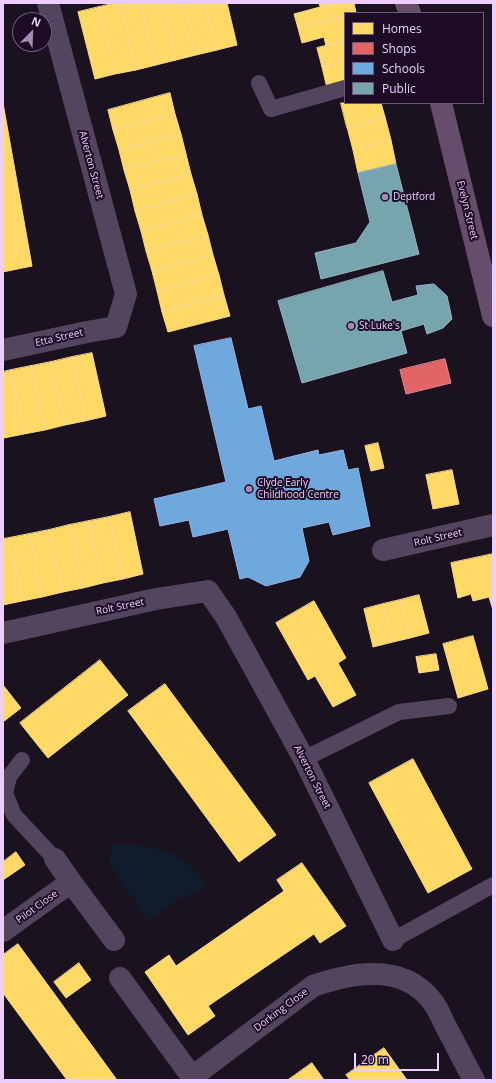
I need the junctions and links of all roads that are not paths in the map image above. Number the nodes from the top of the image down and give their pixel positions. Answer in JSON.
{"nodes":[{"id":1,"x":48,"y":3,"type":"edge"},
{"id":2,"x":259,"y":83,"type":"dead end"},
{"id":3,"x":344,"y":88,"type":"edge"},
{"id":4,"x":441,"y":104,"type":"edge"},
{"id":5,"x":493,"y":316,"type":"edge"},
{"id":6,"x":116,"y":327,"type":"joint"},
{"id":7,"x":3,"y":350,"type":"edge"},
{"id":8,"x":493,"y":525,"type":"edge"},
{"id":9,"x":384,"y":550,"type":"dead end"},
{"id":10,"x":226,"y":617,"type":"joint"},
{"id":11,"x":3,"y":633,"type":"edge"},
{"id":12,"x":449,"y":706,"type":"dead end"},
{"id":13,"x":304,"y":759,"type":"junction"},
{"id":14,"x":22,"y":760,"type":"dead end"},
{"id":15,"x":55,"y":859,"type":"joint"},
{"id":16,"x":71,"y":882,"type":"junction"},
{"id":17,"x":493,"y":885,"type":"edge"},
{"id":18,"x":3,"y":931,"type":"edge"},
{"id":19,"x":114,"y":940,"type":"dead end"},
{"id":20,"x":393,"y":940,"type":"joint"},
{"id":21,"x":120,"y":978,"type":"dead end"},
{"id":22,"x":474,"y":1080,"type":"edge"}],
"edges":[{"from":1,"to":6,"type":"street","name":"Alverton Street"},
{"from":2,"to":3,"type":"lane"},
{"from":4,"to":5,"type":"main road","name":"Evelyn Street"},
{"from":6,"to":7,"type":"street","name":"Etta Street"},
{"from":8,"to":9,"type":"street","name":"Rolt Street"},
{"from":10,"to":11,"type":"street","name":"Rolt Street"},
{"from":10,"to":13,"type":"street","name":"Alverton Street"},
{"from":12,"to":13,"type":"lane"},
{"from":13,"to":20,"type":"street","name":"Alverton Street"},
{"from":14,"to":15,"type":"lane"},
{"from":15,"to":16,"type":"street"},
{"from":16,"to":18,"type":"street","name":"Pilot Close"},
{"from":16,"to":19,"type":"street"},
{"from":17,"to":20,"type":"lane"},
{"from":21,"to":22,"type":"street","name":"Dorking Close"}]}
